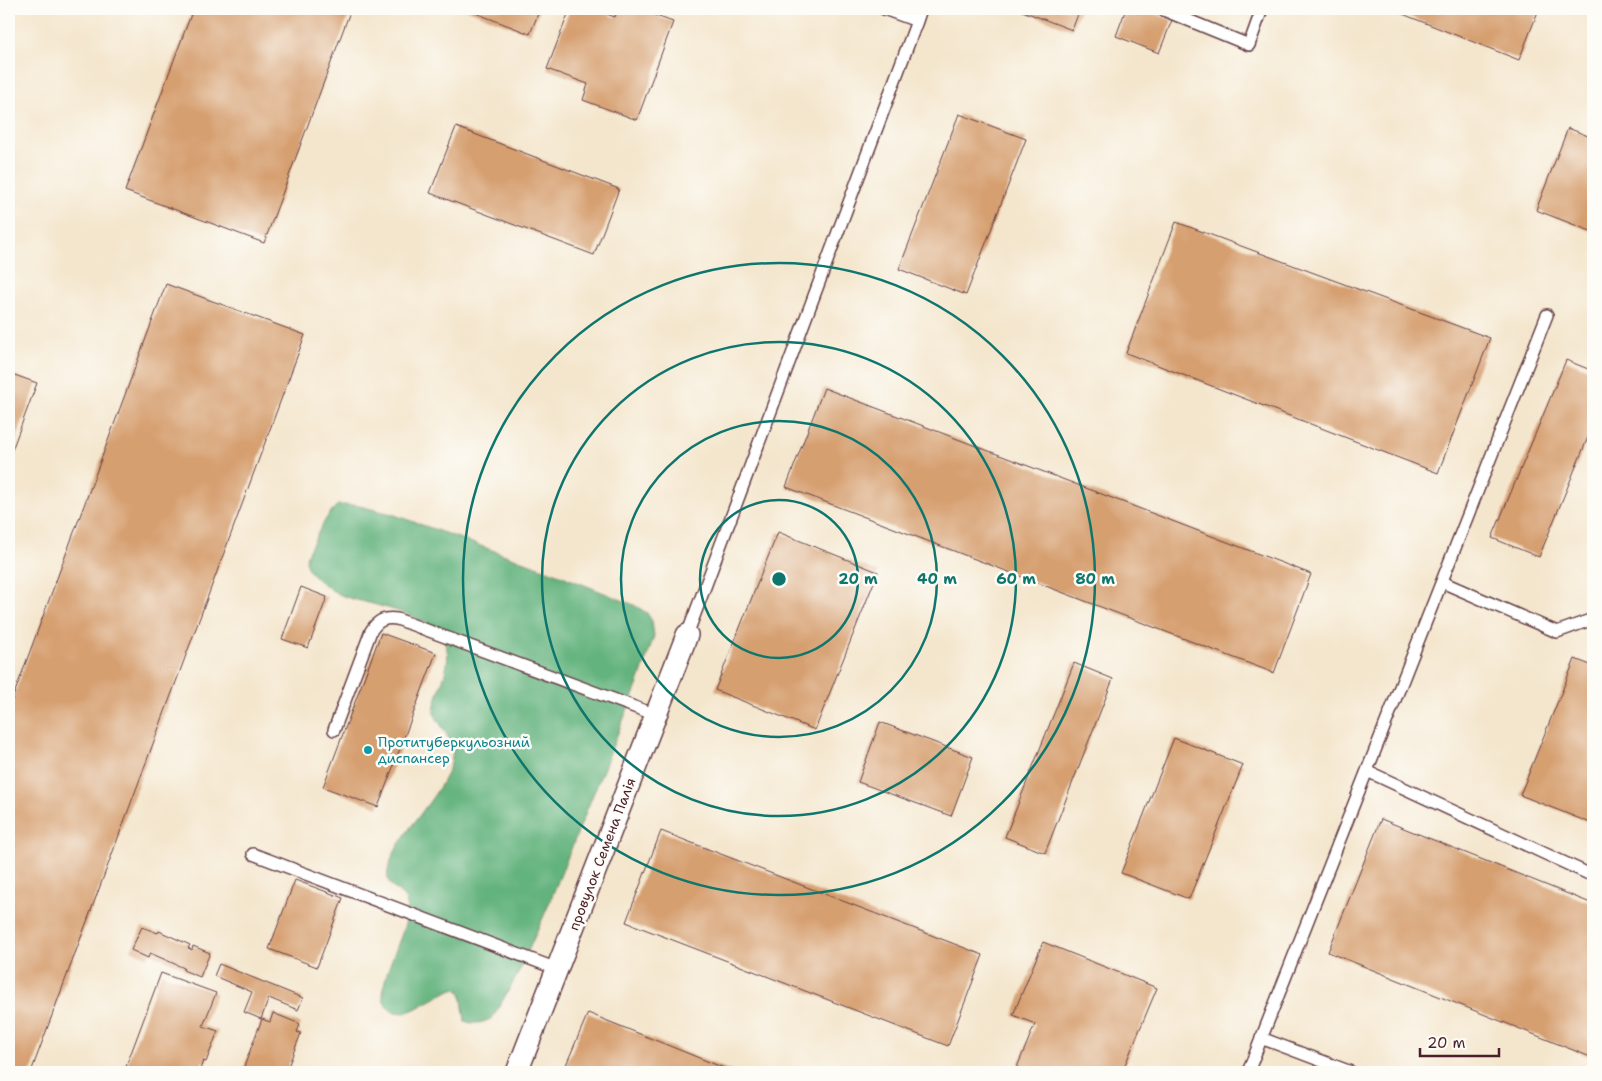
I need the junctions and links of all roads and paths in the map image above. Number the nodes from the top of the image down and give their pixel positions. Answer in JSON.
{"nodes":[{"id":1,"x":884,"y":9,"type":"edge"},
{"id":2,"x":921,"y":9,"type":"edge"},
{"id":3,"x":1161,"y":9,"type":"edge"},
{"id":4,"x":1262,"y":9,"type":"edge"},
{"id":5,"x":917,"y":21,"type":"junction"},
{"id":6,"x":1547,"y":315,"type":"dead end"},
{"id":7,"x":1442,"y":582,"type":"junction"},
{"id":8,"x":1593,"y":619,"type":"edge"},
{"id":9,"x":686,"y":635,"type":"joint"},
{"id":10,"x":656,"y":715,"type":"junction"},
{"id":11,"x":334,"y":730,"type":"dead end"},
{"id":12,"x":1367,"y":771,"type":"junction"},
{"id":13,"x":253,"y":854,"type":"dead end"},
{"id":14,"x":1593,"y":876,"type":"edge"},
{"id":15,"x":557,"y":969,"type":"junction"},
{"id":16,"x":1262,"y":1038,"type":"junction"},
{"id":17,"x":517,"y":1072,"type":"edge"},
{"id":18,"x":1248,"y":1072,"type":"edge"},
{"id":19,"x":1351,"y":1072,"type":"edge"}],
"edges":[{"from":1,"to":5,"type":"lane"},
{"from":2,"to":5,"type":"lane"},
{"from":3,"to":4,"type":"lane"},
{"from":5,"to":9,"type":"lane"},
{"from":6,"to":7,"type":"lane"},
{"from":7,"to":8,"type":"lane"},
{"from":7,"to":12,"type":"lane"},
{"from":9,"to":10,"type":"street","name":"провулок Семена Палія"},
{"from":10,"to":11,"type":"lane"},
{"from":10,"to":15,"type":"street","name":"провулок Семена Палія"},
{"from":12,"to":14,"type":"lane"},
{"from":12,"to":16,"type":"lane"},
{"from":13,"to":15,"type":"lane"},
{"from":15,"to":17,"type":"street","name":"провулок Семена Палія"},
{"from":16,"to":18,"type":"lane"},
{"from":16,"to":19,"type":"lane"}]}
